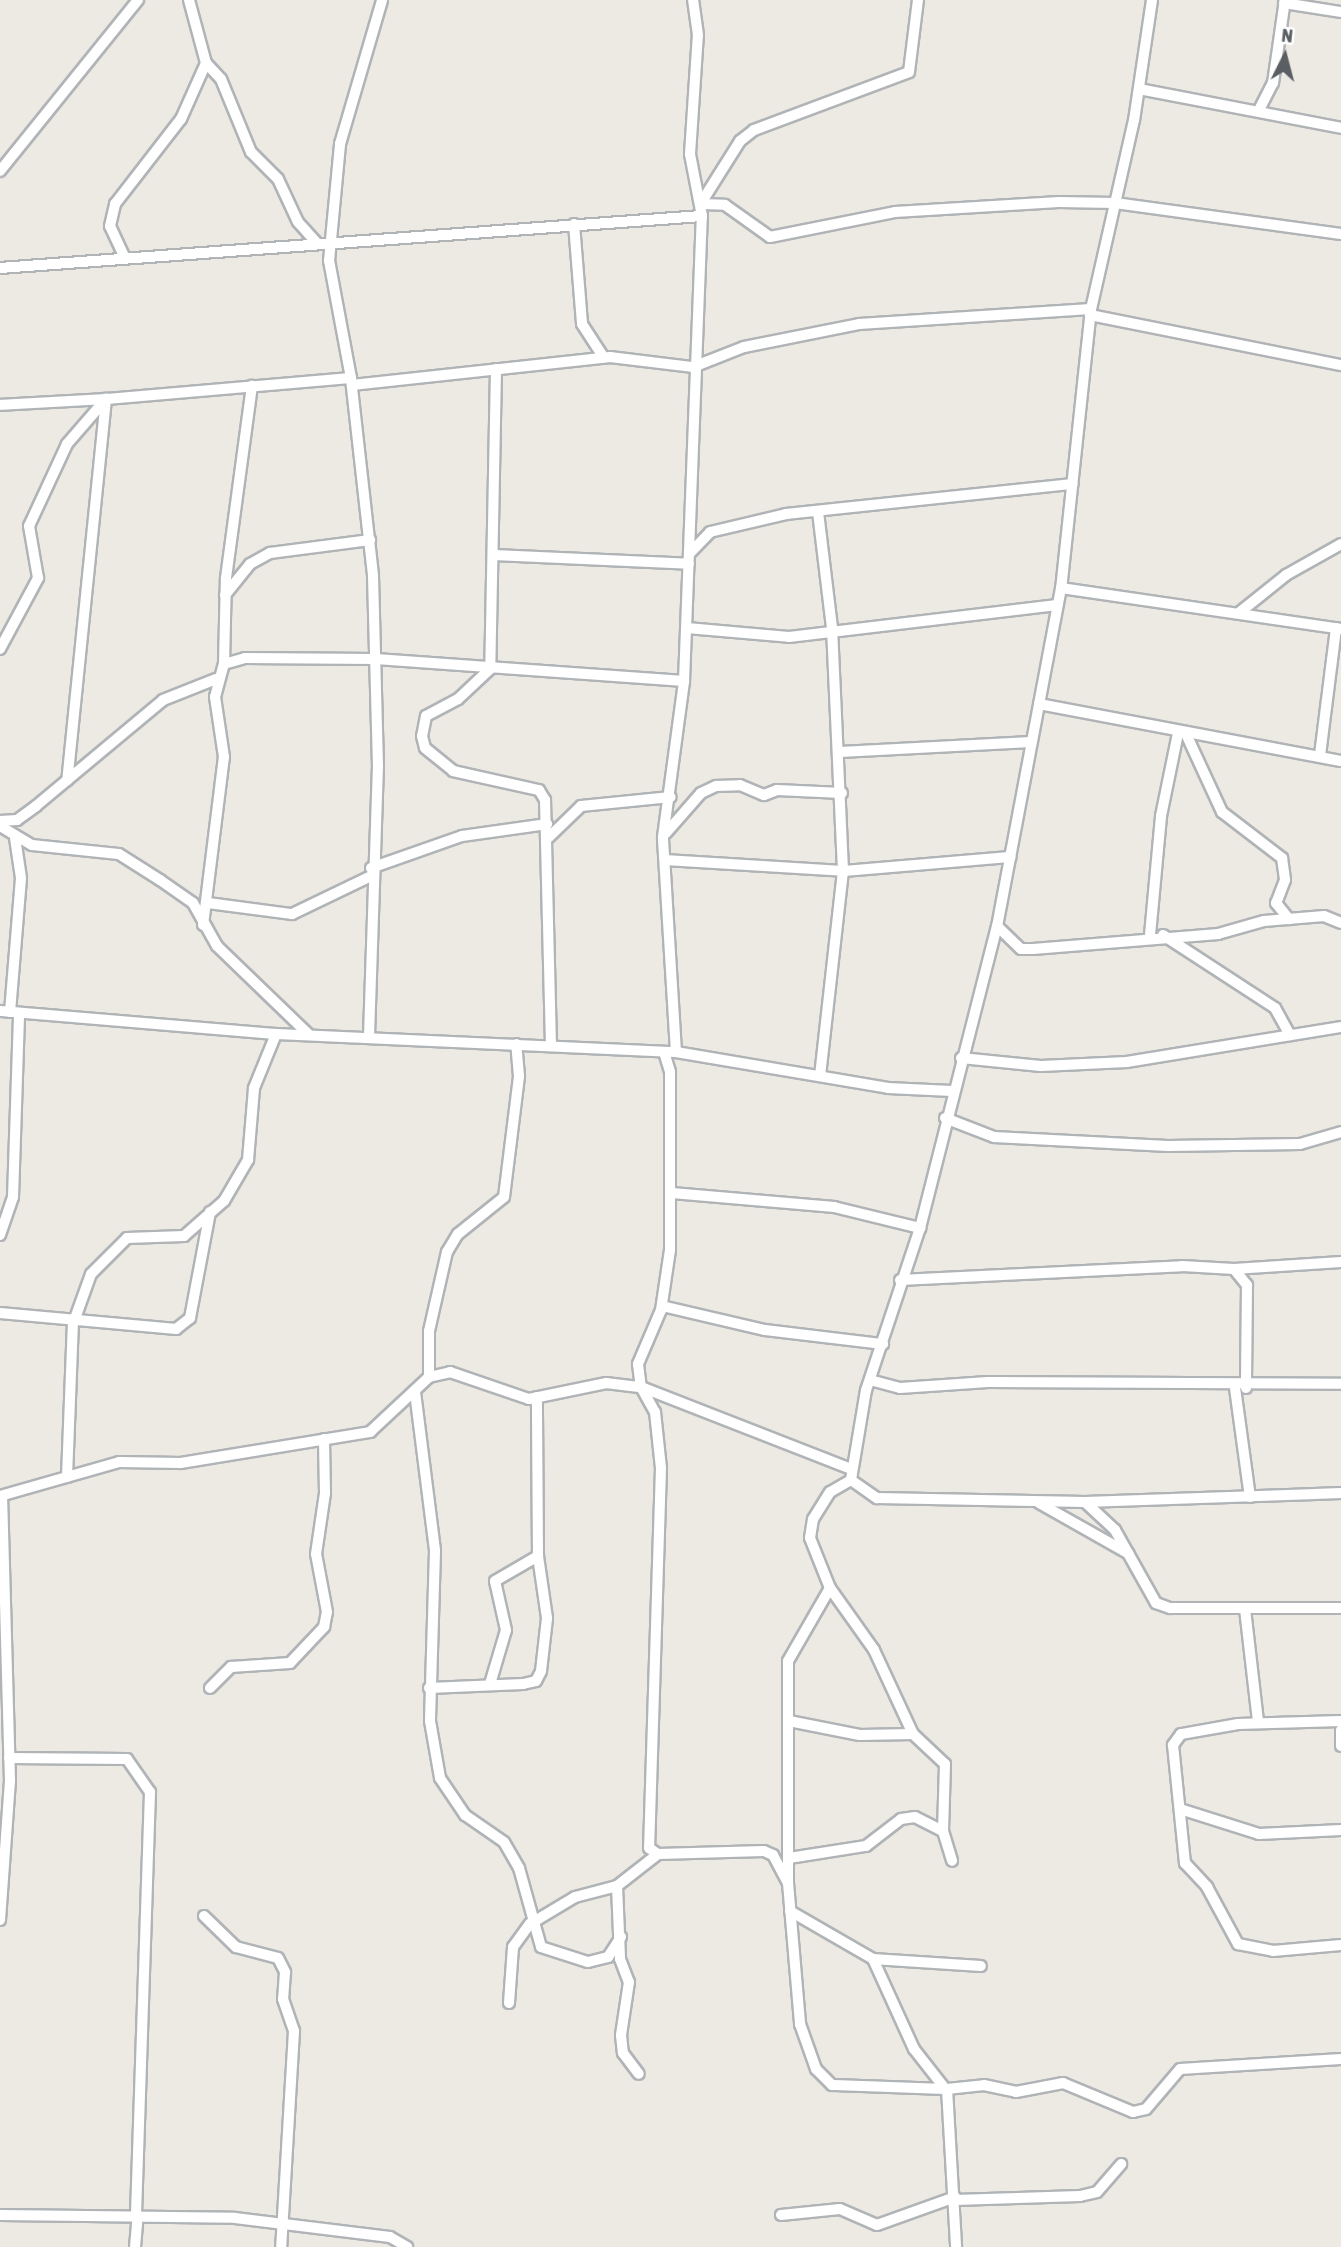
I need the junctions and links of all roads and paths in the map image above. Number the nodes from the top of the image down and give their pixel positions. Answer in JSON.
{"nodes":[{"id":1,"x":189,"y":0,"type":"edge"},
{"id":2,"x":382,"y":0,"type":"edge"},
{"id":3,"x":693,"y":0,"type":"edge"},
{"id":4,"x":918,"y":0,"type":"edge"},
{"id":5,"x":1152,"y":0,"type":"edge"},
{"id":6,"x":1284,"y":1,"type":"edge"},
{"id":7,"x":133,"y":3,"type":"edge"},
{"id":8,"x":1341,"y":12,"type":"edge"},
{"id":9,"x":206,"y":63,"type":"junction"},
{"id":10,"x":1139,"y":89,"type":"junction"},
{"id":11,"x":1259,"y":110,"type":"junction"},
{"id":12,"x":1341,"y":128,"type":"edge"},
{"id":13,"x":0,"y":171,"type":"edge"},
{"id":14,"x":1115,"y":203,"type":"junction"},
{"id":15,"x":701,"y":204,"type":"junction"},
{"id":16,"x":702,"y":216,"type":"junction"},
{"id":17,"x":574,"y":224,"type":"junction"},
{"id":18,"x":1341,"y":234,"type":"edge"},
{"id":19,"x":330,"y":241,"type":"junction"},
{"id":20,"x":317,"y":243,"type":"junction"},
{"id":21,"x":124,"y":256,"type":"junction"},
{"id":22,"x":0,"y":268,"type":"edge"},
{"id":23,"x":1091,"y":312,"type":"junction"},
{"id":24,"x":604,"y":358,"type":"junction"},
{"id":25,"x":1341,"y":365,"type":"edge"},
{"id":26,"x":693,"y":367,"type":"junction"},
{"id":27,"x":496,"y":369,"type":"junction"},
{"id":28,"x":351,"y":381,"type":"junction"},
{"id":29,"x":252,"y":386,"type":"junction"},
{"id":30,"x":106,"y":399,"type":"junction"},
{"id":31,"x":0,"y":405,"type":"edge"},
{"id":32,"x":1072,"y":484,"type":"junction"},
{"id":33,"x":818,"y":512,"type":"junction"},
{"id":34,"x":370,"y":540,"type":"junction"},
{"id":35,"x":1341,"y":544,"type":"edge"},
{"id":36,"x":494,"y":555,"type":"junction"},
{"id":37,"x":689,"y":559,"type":"junction"},
{"id":38,"x":1061,"y":588,"type":"junction"},
{"id":39,"x":225,"y":596,"type":"junction"},
{"id":40,"x":1057,"y":606,"type":"junction"},
{"id":41,"x":1240,"y":612,"type":"junction"},
{"id":42,"x":687,"y":628,"type":"junction"},
{"id":43,"x":831,"y":628,"type":"junction"},
{"id":44,"x":1338,"y":629,"type":"edge"},
{"id":45,"x":0,"y":649,"type":"edge"},
{"id":46,"x":376,"y":659,"type":"junction"},
{"id":47,"x":224,"y":664,"type":"junction"},
{"id":48,"x":490,"y":669,"type":"junction"},
{"id":49,"x":216,"y":679,"type":"junction"},
{"id":50,"x":684,"y":681,"type":"junction"},
{"id":51,"x":1039,"y":704,"type":"junction"},
{"id":52,"x":1182,"y":734,"type":"junction"},
{"id":53,"x":1031,"y":742,"type":"junction"},
{"id":54,"x":840,"y":752,"type":"junction"},
{"id":55,"x":1320,"y":755,"type":"junction"},
{"id":56,"x":1341,"y":761,"type":"edge"},
{"id":57,"x":67,"y":780,"type":"junction"},
{"id":58,"x":842,"y":793,"type":"junction"},
{"id":59,"x":671,"y":797,"type":"junction"},
{"id":60,"x":0,"y":821,"type":"edge"},
{"id":61,"x":547,"y":824,"type":"junction"},
{"id":62,"x":0,"y":827,"type":"edge"},
{"id":63,"x":663,"y":837,"type":"junction"},
{"id":64,"x":15,"y":838,"type":"junction"},
{"id":65,"x":547,"y":839,"type":"junction"},
{"id":66,"x":1010,"y":856,"type":"junction"},
{"id":67,"x":664,"y":860,"type":"junction"},
{"id":68,"x":843,"y":871,"type":"junction"},
{"id":69,"x":371,"y":872,"type":"junction"},
{"id":70,"x":208,"y":903,"type":"junction"},
{"id":71,"x":1289,"y":919,"type":"junction"},
{"id":72,"x":1341,"y":923,"type":"edge"},
{"id":73,"x":203,"y":925,"type":"junction"},
{"id":74,"x":997,"y":926,"type":"junction"},
{"id":75,"x":1150,"y":935,"type":"junction"},
{"id":76,"x":1163,"y":935,"type":"junction"},
{"id":77,"x":10,"y":1012,"type":"edge"},
{"id":78,"x":1341,"y":1027,"type":"edge"},
{"id":79,"x":276,"y":1034,"type":"junction"},
{"id":80,"x":308,"y":1034,"type":"junction"},
{"id":81,"x":1290,"y":1035,"type":"junction"},
{"id":82,"x":369,"y":1037,"type":"junction"},
{"id":83,"x":516,"y":1044,"type":"junction"},
{"id":84,"x":551,"y":1045,"type":"junction"},
{"id":85,"x":670,"y":1052,"type":"junction"},
{"id":86,"x":961,"y":1058,"type":"junction"},
{"id":87,"x":820,"y":1076,"type":"junction"},
{"id":88,"x":952,"y":1091,"type":"junction"},
{"id":89,"x":945,"y":1118,"type":"junction"},
{"id":90,"x":1341,"y":1132,"type":"edge"},
{"id":91,"x":672,"y":1193,"type":"junction"},
{"id":92,"x":210,"y":1212,"type":"junction"},
{"id":93,"x":920,"y":1228,"type":"junction"},
{"id":94,"x":0,"y":1235,"type":"edge"},
{"id":95,"x":1341,"y":1262,"type":"edge"},
{"id":96,"x":1234,"y":1269,"type":"junction"},
{"id":97,"x":900,"y":1280,"type":"junction"},
{"id":98,"x":662,"y":1306,"type":"junction"},
{"id":99,"x":0,"y":1313,"type":"edge"},
{"id":100,"x":73,"y":1324,"type":"junction"},
{"id":101,"x":883,"y":1343,"type":"junction"},
{"id":102,"x":429,"y":1377,"type":"junction"},
{"id":103,"x":870,"y":1380,"type":"junction"},
{"id":104,"x":1341,"y":1384,"type":"edge"},
{"id":105,"x":641,"y":1387,"type":"junction"},
{"id":106,"x":1235,"y":1388,"type":"junction"},
{"id":107,"x":1246,"y":1388,"type":"junction"},
{"id":108,"x":415,"y":1392,"type":"junction"},
{"id":109,"x":537,"y":1397,"type":"junction"},
{"id":110,"x":324,"y":1439,"type":"junction"},
{"id":111,"x":851,"y":1474,"type":"junction"},
{"id":112,"x":67,"y":1477,"type":"junction"},
{"id":113,"x":1341,"y":1493,"type":"edge"},
{"id":114,"x":1,"y":1496,"type":"edge"},
{"id":115,"x":1250,"y":1497,"type":"junction"},
{"id":116,"x":1036,"y":1501,"type":"junction"},
{"id":117,"x":1085,"y":1502,"type":"junction"},
{"id":118,"x":1130,"y":1555,"type":"junction"},
{"id":119,"x":538,"y":1556,"type":"junction"},
{"id":120,"x":830,"y":1588,"type":"junction"},
{"id":121,"x":1341,"y":1608,"type":"edge"},
{"id":122,"x":1245,"y":1609,"type":"junction"},
{"id":123,"x":490,"y":1684,"type":"junction"},
{"id":124,"x":210,"y":1688,"type":"dead end"},
{"id":125,"x":429,"y":1688,"type":"junction"},
{"id":126,"x":789,"y":1721,"type":"junction"},
{"id":127,"x":1258,"y":1721,"type":"junction"},
{"id":128,"x":1341,"y":1721,"type":"edge"},
{"id":129,"x":1341,"y":1730,"type":"edge"},
{"id":130,"x":913,"y":1734,"type":"junction"},
{"id":131,"x":1341,"y":1746,"type":"edge"},
{"id":132,"x":9,"y":1758,"type":"junction"},
{"id":133,"x":1180,"y":1809,"type":"junction"},
{"id":134,"x":1341,"y":1830,"type":"edge"},
{"id":135,"x":943,"y":1831,"type":"junction"},
{"id":136,"x":658,"y":1854,"type":"junction"},
{"id":137,"x":789,"y":1858,"type":"junction"},
{"id":138,"x":951,"y":1861,"type":"dead end"},
{"id":139,"x":2,"y":1874,"type":"edge"},
{"id":140,"x":788,"y":1883,"type":"junction"},
{"id":141,"x":617,"y":1886,"type":"junction"},
{"id":142,"x":790,"y":1911,"type":"junction"},
{"id":143,"x":204,"y":1916,"type":"dead end"},
{"id":144,"x":0,"y":1920,"type":"edge"},
{"id":145,"x":530,"y":1924,"type":"junction"},
{"id":146,"x":621,"y":1937,"type":"junction"},
{"id":147,"x":1341,"y":1945,"type":"edge"},
{"id":148,"x":873,"y":1959,"type":"junction"},
{"id":149,"x":981,"y":1966,"type":"dead end"},
{"id":150,"x":509,"y":2003,"type":"dead end"},
{"id":151,"x":1341,"y":2059,"type":"edge"},
{"id":152,"x":639,"y":2074,"type":"dead end"},
{"id":153,"x":945,"y":2087,"type":"junction"},
{"id":154,"x":1121,"y":2164,"type":"dead end"},
{"id":155,"x":955,"y":2199,"type":"junction"},
{"id":156,"x":0,"y":2215,"type":"edge"},
{"id":157,"x":137,"y":2215,"type":"junction"},
{"id":158,"x":781,"y":2215,"type":"dead end"},
{"id":159,"x":282,"y":2222,"type":"junction"},
{"id":160,"x":135,"y":2247,"type":"edge"},
{"id":161,"x":281,"y":2247,"type":"edge"},
{"id":162,"x":407,"y":2247,"type":"edge"},
{"id":163,"x":956,"y":2247,"type":"edge"}],
"edges":[{"from":1,"to":9,"type":"street"},
{"from":2,"to":19,"type":"street"},
{"from":3,"to":15,"type":"street"},
{"from":4,"to":15,"type":"street"},
{"from":5,"to":10,"type":"street"},
{"from":6,"to":8,"type":"street"},
{"from":6,"to":11,"type":"street"},
{"from":7,"to":13,"type":"street"},
{"from":9,"to":20,"type":"street"},
{"from":9,"to":21,"type":"street"},
{"from":10,"to":11,"type":"street"},
{"from":10,"to":14,"type":"street"},
{"from":11,"to":12,"type":"street"},
{"from":14,"to":15,"type":"street"},
{"from":14,"to":18,"type":"street"},
{"from":14,"to":23,"type":"street"},
{"from":15,"to":16,"type":"street"},
{"from":16,"to":17,"type":"street"},
{"from":16,"to":26,"type":"street"},
{"from":17,"to":19,"type":"street"},
{"from":17,"to":24,"type":"street"},
{"from":19,"to":20,"type":"street"},
{"from":19,"to":28,"type":"street"},
{"from":20,"to":21,"type":"street"},
{"from":21,"to":22,"type":"street"},
{"from":23,"to":25,"type":"street"},
{"from":23,"to":26,"type":"street"},
{"from":23,"to":32,"type":"street"},
{"from":24,"to":26,"type":"street"},
{"from":24,"to":27,"type":"street"},
{"from":26,"to":37,"type":"street"},
{"from":27,"to":28,"type":"street"},
{"from":27,"to":36,"type":"street"},
{"from":28,"to":29,"type":"street"},
{"from":28,"to":34,"type":"street"},
{"from":29,"to":30,"type":"street"},
{"from":29,"to":39,"type":"street"},
{"from":30,"to":31,"type":"street"},
{"from":30,"to":45,"type":"street"},
{"from":30,"to":57,"type":"street"},
{"from":32,"to":33,"type":"street"},
{"from":32,"to":38,"type":"street"},
{"from":33,"to":37,"type":"street"},
{"from":33,"to":43,"type":"street"},
{"from":34,"to":39,"type":"street"},
{"from":34,"to":46,"type":"street"},
{"from":35,"to":41,"type":"street"},
{"from":36,"to":37,"type":"street"},
{"from":36,"to":48,"type":"street"},
{"from":37,"to":42,"type":"street"},
{"from":38,"to":40,"type":"street"},
{"from":38,"to":41,"type":"street"},
{"from":39,"to":47,"type":"street"},
{"from":40,"to":43,"type":"street"},
{"from":40,"to":51,"type":"street"},
{"from":41,"to":44,"type":"street"},
{"from":42,"to":43,"type":"street"},
{"from":42,"to":50,"type":"street"},
{"from":43,"to":54,"type":"street"},
{"from":44,"to":55,"type":"street"},
{"from":46,"to":47,"type":"street"},
{"from":46,"to":48,"type":"street"},
{"from":46,"to":69,"type":"street"},
{"from":47,"to":49,"type":"street"},
{"from":48,"to":50,"type":"street"},
{"from":48,"to":61,"type":"street"},
{"from":49,"to":57,"type":"street"},
{"from":49,"to":70,"type":"street"},
{"from":50,"to":59,"type":"street"},
{"from":51,"to":52,"type":"street"},
{"from":51,"to":53,"type":"street"},
{"from":52,"to":55,"type":"street"},
{"from":52,"to":71,"type":"street"},
{"from":52,"to":75,"type":"street"},
{"from":53,"to":54,"type":"street"},
{"from":53,"to":66,"type":"street"},
{"from":54,"to":58,"type":"street"},
{"from":55,"to":56,"type":"street"},
{"from":57,"to":60,"type":"street"},
{"from":58,"to":63,"type":"street"},
{"from":58,"to":68,"type":"street"},
{"from":59,"to":63,"type":"street"},
{"from":59,"to":65,"type":"street"},
{"from":61,"to":65,"type":"street"},
{"from":61,"to":69,"type":"street"},
{"from":62,"to":64,"type":"street"},
{"from":63,"to":67,"type":"street"},
{"from":64,"to":73,"type":"street"},
{"from":64,"to":77,"type":"street"},
{"from":65,"to":84,"type":"street"},
{"from":66,"to":68,"type":"street"},
{"from":66,"to":74,"type":"street"},
{"from":67,"to":68,"type":"street"},
{"from":67,"to":85,"type":"street"},
{"from":68,"to":87,"type":"street"},
{"from":69,"to":70,"type":"street"},
{"from":69,"to":82,"type":"street"},
{"from":70,"to":73,"type":"street"},
{"from":71,"to":72,"type":"street"},
{"from":71,"to":76,"type":"street"},
{"from":73,"to":80,"type":"street"},
{"from":74,"to":75,"type":"street"},
{"from":74,"to":86,"type":"street"},
{"from":75,"to":76,"type":"street"},
{"from":76,"to":81,"type":"street"},
{"from":77,"to":79,"type":"street"},
{"from":77,"to":94,"type":"street"},
{"from":78,"to":81,"type":"street"},
{"from":79,"to":80,"type":"street"},
{"from":79,"to":92,"type":"street"},
{"from":80,"to":82,"type":"street"},
{"from":81,"to":86,"type":"street"},
{"from":82,"to":83,"type":"street"},
{"from":83,"to":84,"type":"street"},
{"from":83,"to":102,"type":"street"},
{"from":84,"to":85,"type":"street"},
{"from":85,"to":87,"type":"street"},
{"from":85,"to":91,"type":"street"},
{"from":86,"to":88,"type":"street"},
{"from":87,"to":88,"type":"street"},
{"from":88,"to":89,"type":"street"},
{"from":89,"to":90,"type":"street"},
{"from":89,"to":93,"type":"street"},
{"from":91,"to":93,"type":"street"},
{"from":91,"to":98,"type":"street"},
{"from":92,"to":100,"type":"street"},
{"from":92,"to":100,"type":"street"},
{"from":93,"to":97,"type":"street"},
{"from":95,"to":96,"type":"street"},
{"from":96,"to":97,"type":"street"},
{"from":96,"to":107,"type":"street"},
{"from":97,"to":101,"type":"street"},
{"from":98,"to":101,"type":"street"},
{"from":98,"to":105,"type":"street"},
{"from":99,"to":100,"type":"street"},
{"from":100,"to":112,"type":"street"},
{"from":101,"to":103,"type":"street"},
{"from":102,"to":108,"type":"street"},
{"from":102,"to":109,"type":"street"},
{"from":103,"to":106,"type":"street"},
{"from":103,"to":111,"type":"street"},
{"from":104,"to":107,"type":"street"},
{"from":105,"to":109,"type":"street"},
{"from":105,"to":111,"type":"street"},
{"from":105,"to":136,"type":"street"},
{"from":106,"to":107,"type":"street"},
{"from":106,"to":115,"type":"street"},
{"from":108,"to":110,"type":"street"},
{"from":108,"to":125,"type":"street"},
{"from":109,"to":119,"type":"street"},
{"from":110,"to":112,"type":"street"},
{"from":110,"to":124,"type":"street"},
{"from":111,"to":116,"type":"street"},
{"from":111,"to":120,"type":"street"},
{"from":112,"to":114,"type":"street"},
{"from":113,"to":115,"type":"street"},
{"from":114,"to":132,"type":"street"},
{"from":115,"to":117,"type":"street"},
{"from":116,"to":117,"type":"street"},
{"from":116,"to":118,"type":"street"},
{"from":117,"to":118,"type":"street"},
{"from":118,"to":122,"type":"street"},
{"from":119,"to":123,"type":"street"},
{"from":119,"to":123,"type":"street"},
{"from":120,"to":126,"type":"street"},
{"from":120,"to":130,"type":"street"},
{"from":121,"to":122,"type":"street"},
{"from":122,"to":127,"type":"street"},
{"from":123,"to":125,"type":"street"},
{"from":125,"to":145,"type":"street"},
{"from":126,"to":130,"type":"street"},
{"from":126,"to":137,"type":"street"},
{"from":127,"to":128,"type":"street"},
{"from":127,"to":133,"type":"street"},
{"from":129,"to":131,"type":"street"},
{"from":130,"to":135,"type":"street"},
{"from":132,"to":139,"type":"street"},
{"from":132,"to":157,"type":"street"},
{"from":133,"to":134,"type":"street"},
{"from":133,"to":147,"type":"street"},
{"from":135,"to":137,"type":"street"},
{"from":135,"to":138,"type":"street"},
{"from":136,"to":140,"type":"street"},
{"from":136,"to":141,"type":"street"},
{"from":137,"to":140,"type":"street"},
{"from":139,"to":144,"type":"street"},
{"from":140,"to":142,"type":"street"},
{"from":141,"to":145,"type":"street"},
{"from":141,"to":146,"type":"street"},
{"from":142,"to":148,"type":"street"},
{"from":142,"to":153,"type":"street"},
{"from":143,"to":159,"type":"street"},
{"from":145,"to":146,"type":"street"},
{"from":145,"to":150,"type":"street"},
{"from":146,"to":152,"type":"street"},
{"from":148,"to":149,"type":"street"},
{"from":148,"to":153,"type":"street"},
{"from":151,"to":153,"type":"street"},
{"from":153,"to":155,"type":"street"},
{"from":154,"to":155,"type":"street"},
{"from":155,"to":158,"type":"street"},
{"from":155,"to":163,"type":"street"},
{"from":156,"to":157,"type":"street"},
{"from":157,"to":159,"type":"street"},
{"from":157,"to":160,"type":"street"},
{"from":159,"to":161,"type":"street"},
{"from":159,"to":162,"type":"street"}]}
